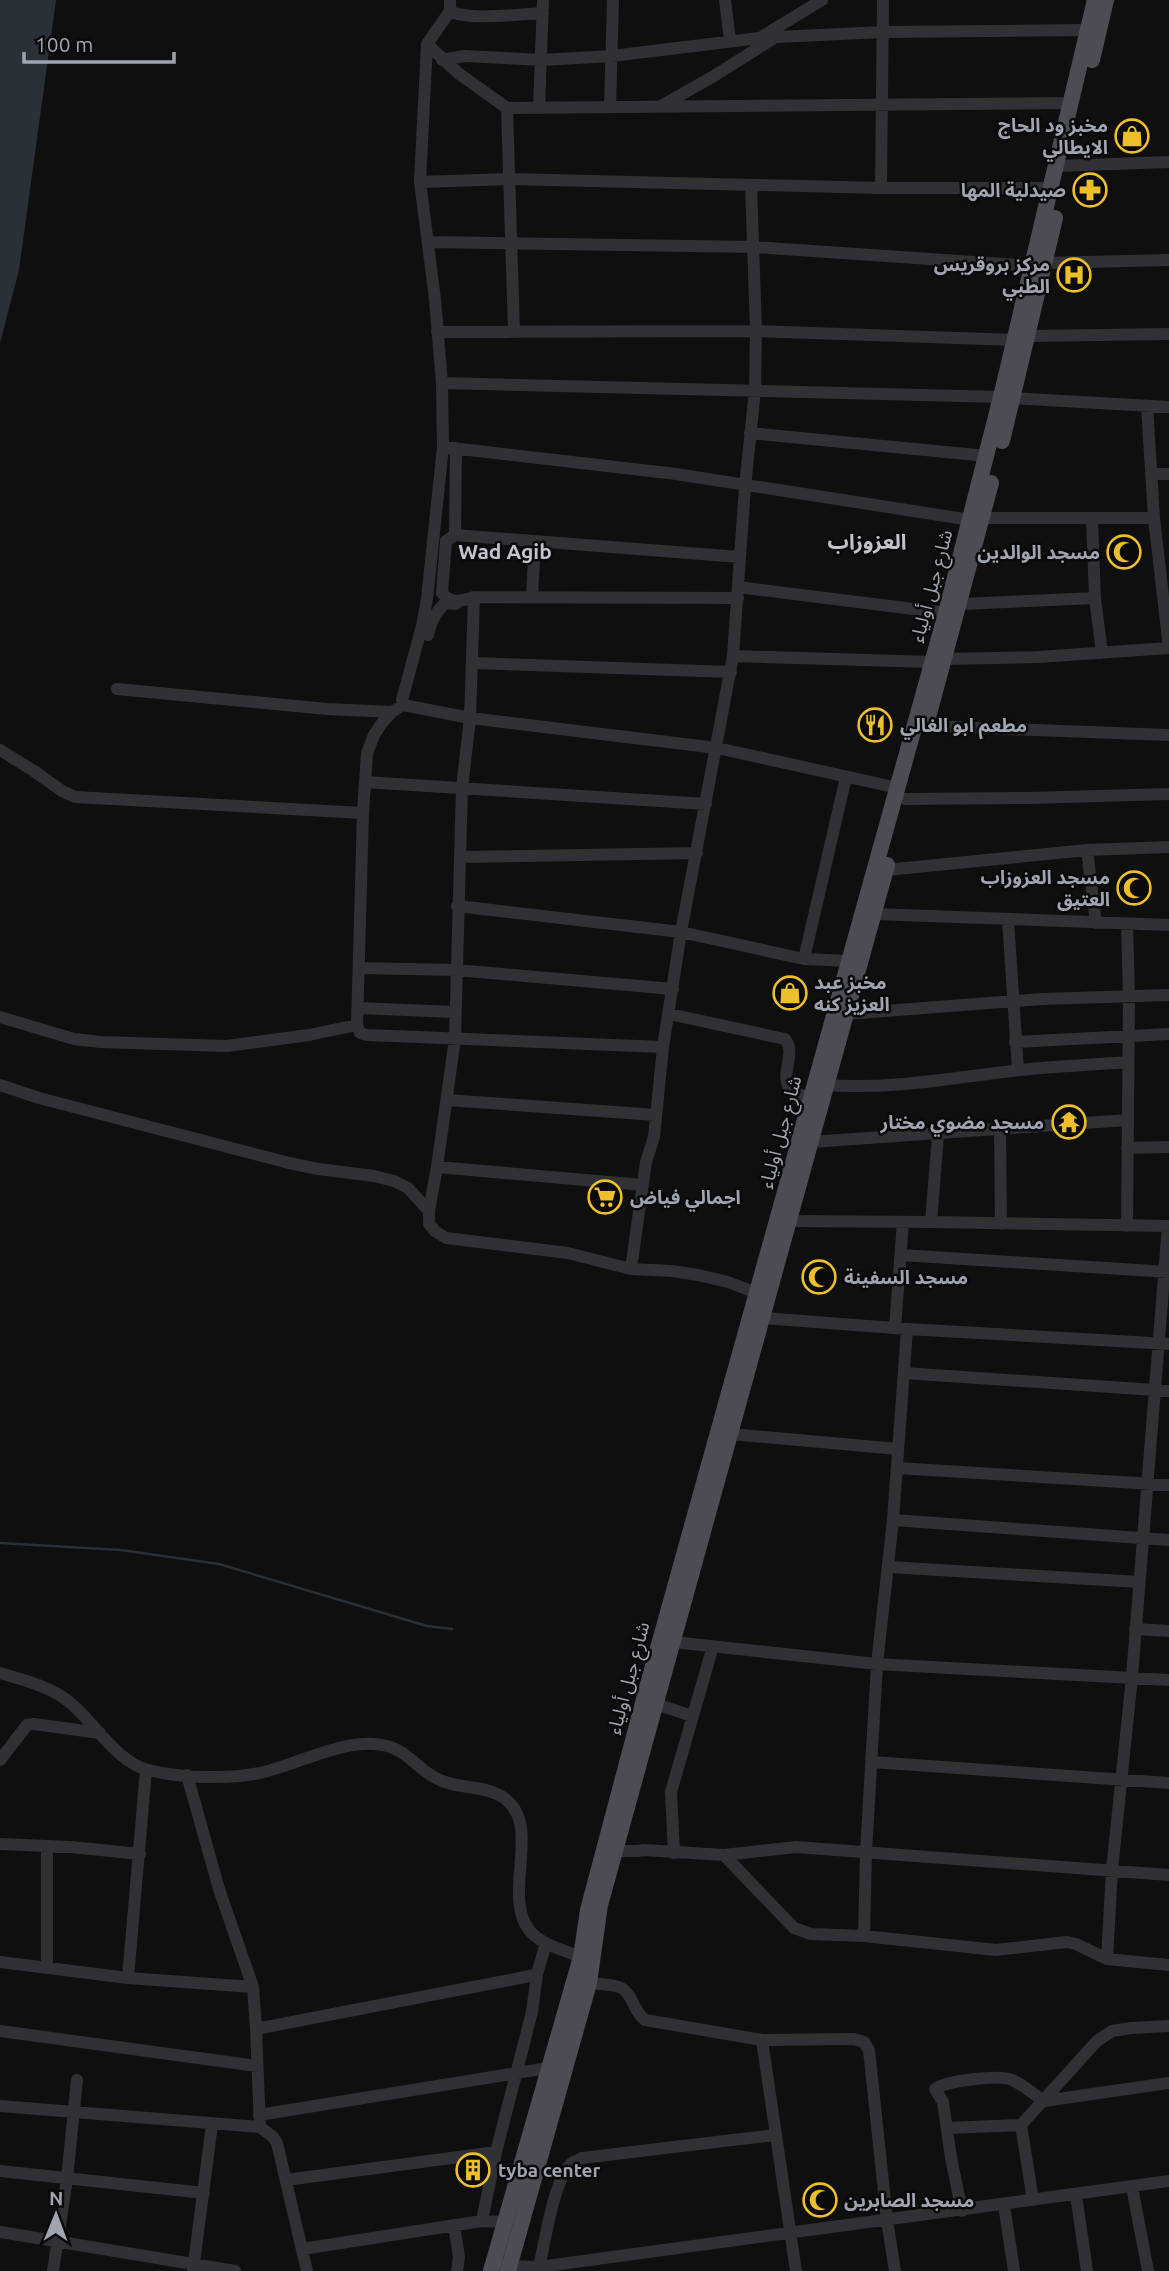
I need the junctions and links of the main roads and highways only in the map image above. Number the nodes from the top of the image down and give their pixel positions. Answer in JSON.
{"nodes":[{"id":1,"x":1095,"y":0,"type":"edge"},
{"id":2,"x":1106,"y":0,"type":"edge"},
{"id":3,"x":1061,"y":166,"type":"junction"},
{"id":4,"x":1038,"y":264,"type":"junction"},
{"id":5,"x":1007,"y":397,"type":"junction"},
{"id":6,"x":977,"y":519,"type":"junction"},
{"id":7,"x":939,"y":660,"type":"junction"},
{"id":8,"x":902,"y":794,"type":"junction"},
{"id":9,"x":887,"y":847,"type":"junction"},
{"id":10,"x":609,"y":1851,"type":"junction"},
{"id":11,"x":507,"y":2269,"type":"edge"}],
"edges":[{"from":1,"to":3,"type":"main road","name":"شارع جبل أولياء"},
{"from":2,"to":3,"type":"main road","name":"شارع جبل أولياء"},
{"from":3,"to":4,"type":"main road","name":"شارع جبل أولياء"},
{"from":3,"to":4,"type":"main road","name":"شارع جبل أولياء"},
{"from":4,"to":5,"type":"main road","name":"شارع جبل أولياء"},
{"from":5,"to":6,"type":"main road","name":"شارع جبل أولياء"},
{"from":5,"to":6,"type":"main road","name":"شارع جبل أولياء"},
{"from":6,"to":7,"type":"main road","name":"شارع جبل أولياء"},
{"from":7,"to":8,"type":"main road","name":"شارع جبل أولياء"},
{"from":7,"to":8,"type":"main road","name":"شارع جبل أولياء"},
{"from":8,"to":9,"type":"main road","name":"شارع جبل أولياء"},
{"from":9,"to":10,"type":"main road","name":"شارع جبل أولياء"},
{"from":9,"to":10,"type":"main road","name":"شارع جبل أولياء"},
{"from":10,"to":11,"type":"main road","name":"شارع جبل أولياء"},
{"from":10,"to":11,"type":"main road","name":"شارع جبل أولياء"}]}
